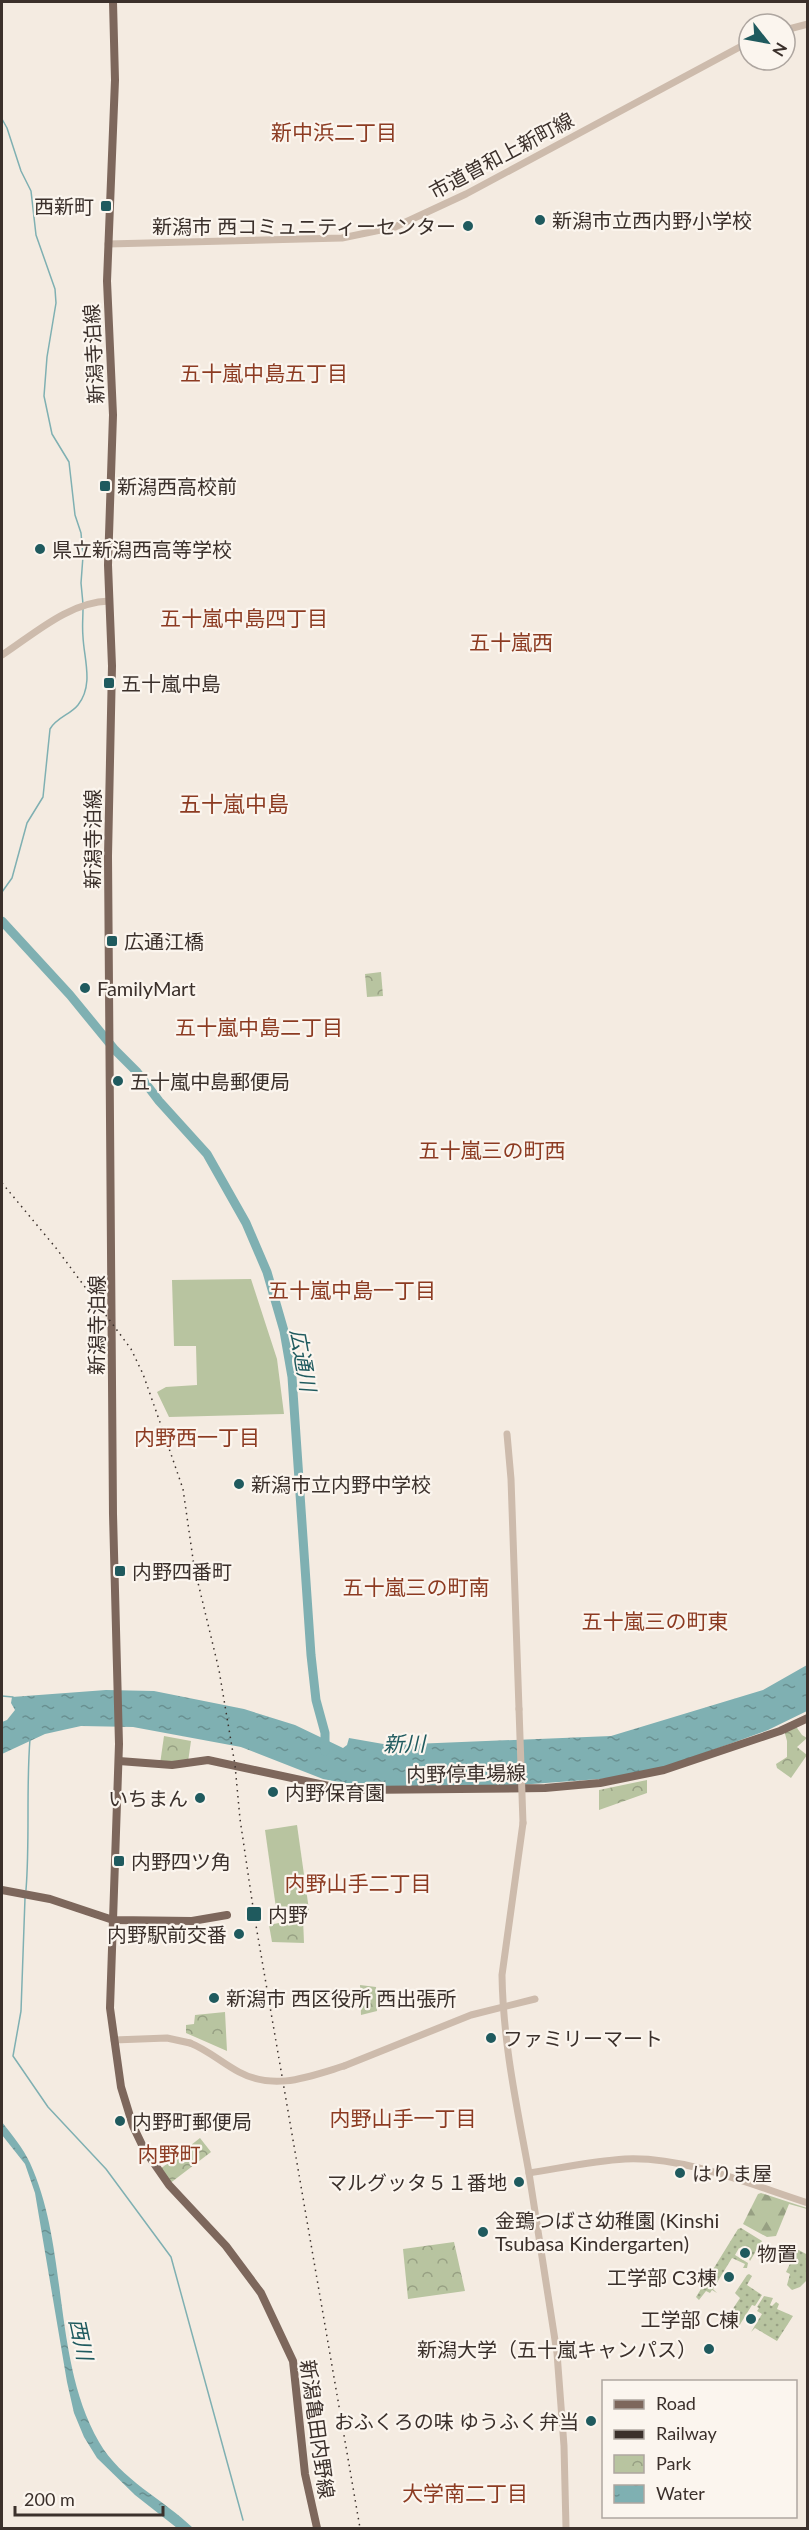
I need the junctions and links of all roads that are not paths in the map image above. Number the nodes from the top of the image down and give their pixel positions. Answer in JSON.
{"nodes":[{"id":1,"x":113,"y":2,"type":"edge"},
{"id":2,"x":737,"y":48,"type":"edge"},
{"id":3,"x":108,"y":244,"type":"junction"},
{"id":4,"x":109,"y":601,"type":"junction"},
{"id":5,"x":2,"y":655,"type":"edge"},
{"id":6,"x":507,"y":1434,"type":"dead end"},
{"id":7,"x":807,"y":1718,"type":"edge"},
{"id":8,"x":119,"y":1761,"type":"junction"},
{"id":9,"x":2,"y":1890,"type":"edge"},
{"id":10,"x":227,"y":1915,"type":"dead end"},
{"id":11,"x":113,"y":1920,"type":"junction"},
{"id":12,"x":535,"y":1999,"type":"dead end"},
{"id":13,"x":503,"y":2006,"type":"junction"},
{"id":14,"x":114,"y":2040,"type":"junction"},
{"id":15,"x":529,"y":2173,"type":"junction"},
{"id":16,"x":807,"y":2203,"type":"edge"},
{"id":17,"x":317,"y":2529,"type":"edge"},
{"id":18,"x":566,"y":2529,"type":"edge"}],
"edges":[{"from":1,"to":3,"type":"main road","name":"新潟寺泊線"},
{"from":2,"to":3,"type":"street","name":"市道曽和上新町線"},
{"from":3,"to":4,"type":"main road","name":"新潟寺泊線"},
{"from":4,"to":5,"type":"street"},
{"from":4,"to":8,"type":"main road","name":"新潟寺泊線"},
{"from":6,"to":13,"type":"street","bridge":true},
{"from":7,"to":8,"type":"main road","name":"内野停車場線"},
{"from":8,"to":11,"type":"main road","name":"新潟亀田内野線"},
{"from":9,"to":11,"type":"main road"},
{"from":10,"to":11,"type":"main road"},
{"from":11,"to":14,"type":"main road","name":"新潟亀田内野線"},
{"from":12,"to":13,"type":"street"},
{"from":13,"to":14,"type":"street","bridge":true},
{"from":13,"to":15,"type":"street"},
{"from":14,"to":17,"type":"main road","name":"新潟亀田内野線"},
{"from":15,"to":16,"type":"street"},
{"from":15,"to":18,"type":"street"}]}
